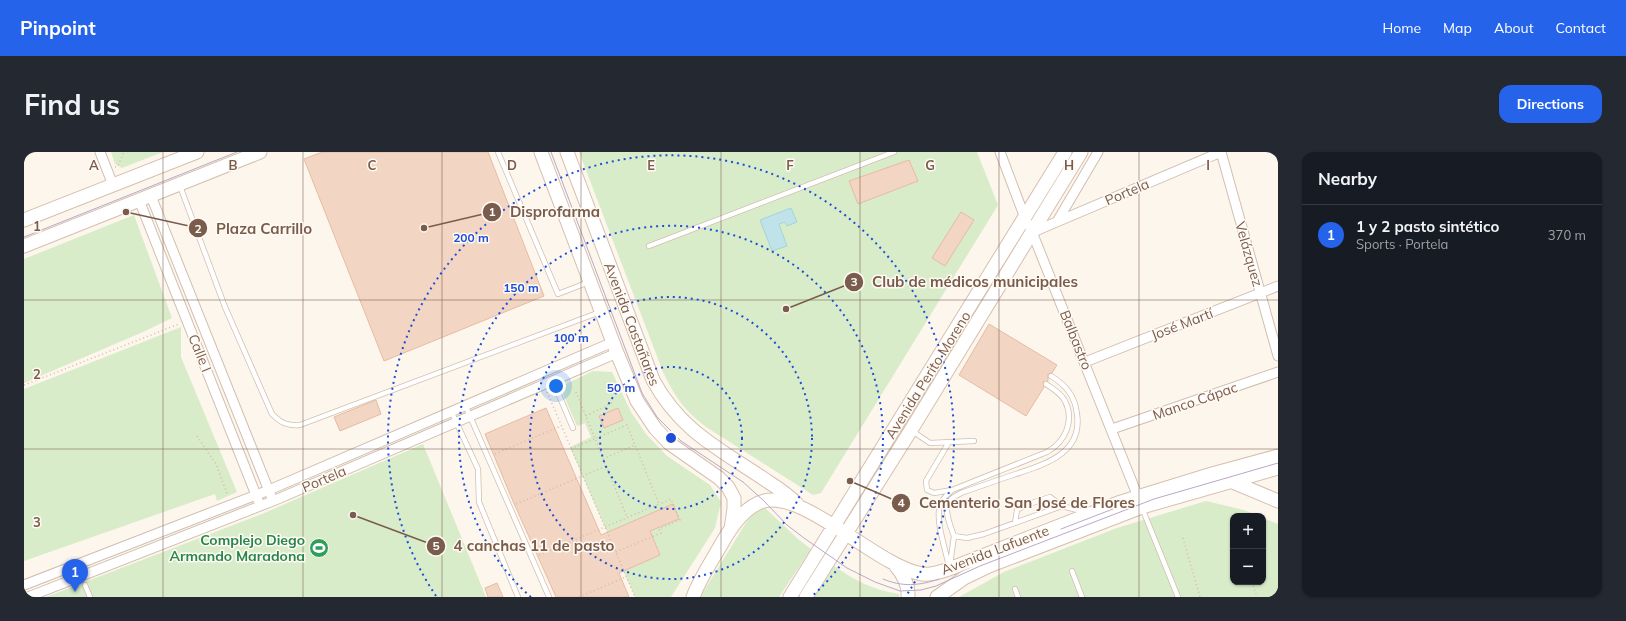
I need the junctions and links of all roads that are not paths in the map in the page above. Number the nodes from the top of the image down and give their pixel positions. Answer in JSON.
{"nodes":[{"id":1,"x":100,"y":152,"type":"edge"},
{"id":2,"x":197,"y":152,"type":"edge"},
{"id":3,"x":260,"y":152,"type":"edge"},
{"id":4,"x":498,"y":152,"type":"edge"},
{"id":5,"x":541,"y":152,"type":"edge"},
{"id":6,"x":567,"y":152,"type":"edge"},
{"id":7,"x":894,"y":152,"type":"edge"},
{"id":8,"x":1000,"y":152,"type":"edge"},
{"id":9,"x":1065,"y":152,"type":"edge"},
{"id":10,"x":1081,"y":152,"type":"edge"},
{"id":11,"x":1098,"y":152,"type":"edge"},
{"id":12,"x":1221,"y":152,"type":"edge"},
{"id":13,"x":179,"y":184,"type":"junction"},
{"id":14,"x":113,"y":185,"type":"junction"},
{"id":15,"x":151,"y":196,"type":"junction"},
{"id":16,"x":139,"y":200,"type":"junction"},
{"id":17,"x":1025,"y":218,"type":"junction"},
{"id":18,"x":24,"y":220,"type":"edge"},
{"id":19,"x":1058,"y":220,"type":"junction"},
{"id":20,"x":1032,"y":232,"type":"junction"},
{"id":21,"x":24,"y":246,"type":"edge"},
{"id":22,"x":649,"y":246,"type":"dead end"},
{"id":23,"x":591,"y":282,"type":"junction"},
{"id":24,"x":1278,"y":286,"type":"edge"},
{"id":25,"x":1260,"y":293,"type":"junction"},
{"id":26,"x":602,"y":312,"type":"junction"},
{"id":27,"x":615,"y":347,"type":"junction"},
{"id":28,"x":1278,"y":356,"type":"edge"},
{"id":29,"x":1085,"y":362,"type":"junction"},
{"id":30,"x":1278,"y":372,"type":"edge"},
{"id":31,"x":1051,"y":376,"type":"dead end"},
{"id":32,"x":553,"y":381,"type":"junction"},
{"id":33,"x":1046,"y":384,"type":"dead end"},
{"id":34,"x":466,"y":407,"type":"junction"},
{"id":35,"x":452,"y":413,"type":"junction"},
{"id":36,"x":470,"y":417,"type":"junction"},
{"id":37,"x":457,"y":423,"type":"junction"},
{"id":38,"x":573,"y":428,"type":"dead end"},
{"id":39,"x":1112,"y":429,"type":"junction"},
{"id":40,"x":911,"y":430,"type":"junction"},
{"id":41,"x":974,"y":441,"type":"dead end"},
{"id":42,"x":949,"y":442,"type":"junction"},
{"id":43,"x":1278,"y":456,"type":"edge"},
{"id":44,"x":1278,"y":468,"type":"edge"},
{"id":45,"x":1212,"y":474,"type":"junction"},
{"id":46,"x":1231,"y":482,"type":"junction"},
{"id":47,"x":269,"y":490,"type":"junction"},
{"id":48,"x":952,"y":490,"type":"junction"},
{"id":49,"x":256,"y":495,"type":"junction"},
{"id":50,"x":273,"y":501,"type":"junction"},
{"id":51,"x":1278,"y":501,"type":"edge"},
{"id":52,"x":1140,"y":502,"type":"junction"},
{"id":53,"x":261,"y":506,"type":"junction"},
{"id":54,"x":1062,"y":506,"type":"junction"},
{"id":55,"x":799,"y":507,"type":"junction"},
{"id":56,"x":1091,"y":513,"type":"junction"},
{"id":57,"x":1015,"y":523,"type":"junction"},
{"id":58,"x":835,"y":526,"type":"junction"},
{"id":59,"x":731,"y":529,"type":"junction"},
{"id":60,"x":846,"y":533,"type":"junction"},
{"id":61,"x":954,"y":536,"type":"junction"},
{"id":62,"x":895,"y":565,"type":"junction"},
{"id":63,"x":949,"y":569,"type":"junction"},
{"id":64,"x":1072,"y":572,"type":"dead end"},
{"id":65,"x":698,"y":584,"type":"junction"},
{"id":66,"x":24,"y":585,"type":"edge"},
{"id":67,"x":85,"y":586,"type":"dead end"},
{"id":68,"x":1015,"y":589,"type":"dead end"},
{"id":69,"x":28,"y":597,"type":"edge"},
{"id":70,"x":90,"y":597,"type":"edge"},
{"id":71,"x":518,"y":597,"type":"edge"},
{"id":72,"x":549,"y":597,"type":"edge"},
{"id":73,"x":687,"y":597,"type":"edge"},
{"id":74,"x":693,"y":597,"type":"edge"},
{"id":75,"x":790,"y":597,"type":"edge"},
{"id":76,"x":806,"y":597,"type":"edge"},
{"id":77,"x":908,"y":597,"type":"edge"},
{"id":78,"x":937,"y":597,"type":"edge"},
{"id":79,"x":1018,"y":597,"type":"edge"},
{"id":80,"x":1082,"y":597,"type":"edge"},
{"id":81,"x":1178,"y":597,"type":"edge"}],
"edges":[{"from":1,"to":14,"type":"street"},
{"from":2,"to":14,"type":"main road"},
{"from":3,"to":13,"type":"main road"},
{"from":4,"to":23,"type":"lane"},
{"from":5,"to":23,"type":"main road","name":"Avenida Castañares"},
{"from":6,"to":55,"type":"main road","name":"Avenida Castañares"},
{"from":7,"to":22,"type":"lane"},
{"from":8,"to":17,"type":"street","name":"Balbastro"},
{"from":9,"to":17,"type":"main road","name":"Avenida Perito Moreno"},
{"from":10,"to":20,"type":"main road","name":"Avenida Perito Moreno"},
{"from":11,"to":19,"type":"street"},
{"from":12,"to":19,"type":"street","name":"Portela"},
{"from":12,"to":25,"type":"street","name":"Velázquez"},
{"from":13,"to":15,"type":"main road"},
{"from":13,"to":26,"type":"lane"},
{"from":14,"to":18,"type":"main road"},
{"from":15,"to":16,"type":"main road"},
{"from":15,"to":47,"type":"street","name":"Calle I"},
{"from":16,"to":21,"type":"main road"},
{"from":16,"to":49,"type":"street","name":"Calle I"},
{"from":17,"to":20,"type":"street","name":"Balbastro"},
{"from":17,"to":58,"type":"main road","name":"Avenida Perito Moreno"},
{"from":19,"to":20,"type":"street","name":"Portela"},
{"from":20,"to":29,"type":"street","name":"Balbastro"},
{"from":20,"to":40,"type":"main road","name":"Avenida Perito Moreno"},
{"from":23,"to":26,"type":"main road","name":"Avenida Castañares"},
{"from":24,"to":25,"type":"street","name":"José Martí"},
{"from":25,"to":28,"type":"street","name":"Velázquez"},
{"from":25,"to":29,"type":"street","name":"José Martí"},
{"from":26,"to":27,"type":"main road","name":"Avenida Castañares"},
{"from":27,"to":32,"type":"street","name":"Portela"},
{"from":27,"to":34,"type":"street","name":"Portela"},
{"from":27,"to":59,"type":"main road","name":"Avenida Castañares"},
{"from":29,"to":39,"type":"street","name":"Balbastro"},
{"from":30,"to":39,"type":"street","name":"Manco Cápac"},
{"from":31,"to":61,"type":"lane"},
{"from":32,"to":36,"type":"street","name":"Portela"},
{"from":32,"to":38,"type":"lane"},
{"from":33,"to":48,"type":"lane"},
{"from":34,"to":35,"type":"street","name":"Portela"},
{"from":34,"to":36,"type":"lane"},
{"from":35,"to":37,"type":"lane"},
{"from":35,"to":47,"type":"street","name":"Portela"},
{"from":36,"to":37,"type":"street","name":"Portela"},
{"from":36,"to":72,"type":"lane"},
{"from":37,"to":50,"type":"street","name":"Portela"},
{"from":37,"to":71,"type":"lane"},
{"from":39,"to":52,"type":"street","name":"Balbastro"},
{"from":40,"to":42,"type":"lane"},
{"from":40,"to":60,"type":"main road","name":"Avenida Perito Moreno"},
{"from":41,"to":42,"type":"lane"},
{"from":42,"to":48,"type":"lane"},
{"from":43,"to":45,"type":"main road","name":"Avenida Lafuente"},
{"from":44,"to":46,"type":"main road","name":"Avenida Lafuente"},
{"from":45,"to":46,"type":"main road"},
{"from":45,"to":52,"type":"main road","name":"Avenida Lafuente"},
{"from":46,"to":51,"type":"main road"},
{"from":46,"to":52,"type":"main road","name":"Avenida Lafuente"},
{"from":47,"to":49,"type":"street","name":"Portela"},
{"from":47,"to":50,"type":"street","name":"Calle I"},
{"from":48,"to":63,"type":"lane"},
{"from":49,"to":53,"type":"street","name":"Calle I"},
{"from":49,"to":66,"type":"street","name":"Portela"},
{"from":50,"to":53,"type":"street","name":"Portela"},
{"from":52,"to":56,"type":"main road","name":"Avenida Lafuente"},
{"from":52,"to":78,"type":"main road","name":"Avenida Lafuente"},
{"from":52,"to":81,"type":"lane"},
{"from":53,"to":69,"type":"street","name":"Portela"},
{"from":54,"to":56,"type":"lane"},
{"from":54,"to":57,"type":"lane"},
{"from":54,"to":57,"type":"lane"},
{"from":55,"to":58,"type":"main road","name":"Avenida Lafuente"},
{"from":55,"to":59,"type":"main road"},
{"from":56,"to":63,"type":"main road","name":"Avenida Lafuente"},
{"from":57,"to":61,"type":"lane"},
{"from":58,"to":60,"type":"main road","name":"Avenida Lafuente"},
{"from":58,"to":75,"type":"main road","name":"Avenida Perito Moreno"},
{"from":59,"to":65,"type":"main road"},
{"from":60,"to":62,"type":"main road","name":"Avenida Lafuente"},
{"from":60,"to":76,"type":"main road","name":"Avenida Perito Moreno"},
{"from":61,"to":63,"type":"lane"},
{"from":62,"to":63,"type":"main road","name":"Avenida Lafuente"},
{"from":62,"to":77,"type":"main road","name":"Avenida Lafuente"},
{"from":64,"to":80,"type":"lane"},
{"from":65,"to":73,"type":"main road"},
{"from":65,"to":74,"type":"main road"},
{"from":67,"to":70,"type":"lane"},
{"from":68,"to":79,"type":"lane"}]}
